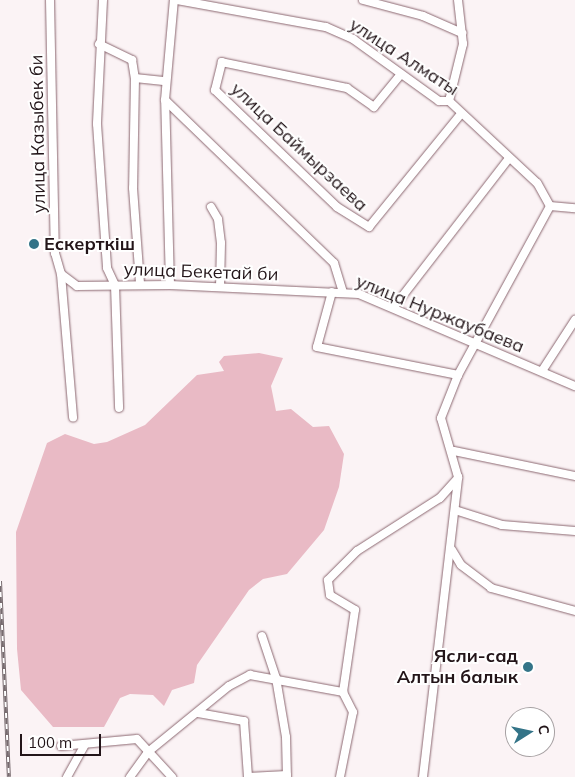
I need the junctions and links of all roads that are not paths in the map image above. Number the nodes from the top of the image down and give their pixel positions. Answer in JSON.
{"nodes":[{"id":1,"x":50,"y":0,"type":"edge"},
{"id":2,"x":103,"y":0,"type":"edge"},
{"id":3,"x":175,"y":0,"type":"edge"},
{"id":4,"x":363,"y":0,"type":"edge"},
{"id":5,"x":458,"y":0,"type":"edge"},
{"id":6,"x":201,"y":2,"type":"edge"},
{"id":7,"x":462,"y":33,"type":"junction"},
{"id":8,"x":99,"y":44,"type":"junction"},
{"id":9,"x":402,"y":74,"type":"junction"},
{"id":10,"x":134,"y":78,"type":"junction"},
{"id":11,"x":166,"y":81,"type":"junction"},
{"id":12,"x":165,"y":100,"type":"junction"},
{"id":13,"x":449,"y":101,"type":"junction"},
{"id":14,"x":460,"y":115,"type":"junction"},
{"id":15,"x":509,"y":158,"type":"junction"},
{"id":16,"x":550,"y":206,"type":"junction"},
{"id":17,"x":211,"y":207,"type":"dead end"},
{"id":18,"x":575,"y":208,"type":"edge"},
{"id":19,"x":61,"y":274,"type":"junction"},
{"id":20,"x":140,"y":284,"type":"junction"},
{"id":21,"x":115,"y":285,"type":"junction"},
{"id":22,"x":170,"y":285,"type":"junction"},
{"id":23,"x":220,"y":287,"type":"junction"},
{"id":24,"x":332,"y":292,"type":"junction"},
{"id":25,"x":343,"y":292,"type":"junction"},
{"id":26,"x":394,"y":307,"type":"junction"},
{"id":27,"x":575,"y":320,"type":"edge"},
{"id":28,"x":477,"y":342,"type":"junction"},
{"id":29,"x":542,"y":371,"type":"junction"},
{"id":30,"x":458,"y":375,"type":"junction"},
{"id":31,"x":575,"y":386,"type":"edge"},
{"id":32,"x":119,"y":408,"type":"dead end"},
{"id":33,"x":74,"y":417,"type":"dead end"},
{"id":34,"x":454,"y":451,"type":"junction"},
{"id":35,"x":575,"y":476,"type":"edge"},
{"id":36,"x":458,"y":478,"type":"junction"},
{"id":37,"x":455,"y":510,"type":"junction"},
{"id":38,"x":575,"y":531,"type":"edge"},
{"id":39,"x":452,"y":550,"type":"junction"},
{"id":40,"x":575,"y":611,"type":"edge"},
{"id":41,"x":262,"y":636,"type":"dead end"},
{"id":42,"x":276,"y":678,"type":"junction"},
{"id":43,"x":343,"y":692,"type":"junction"},
{"id":44,"x":198,"y":712,"type":"junction"},
{"id":45,"x":85,"y":745,"type":"junction"},
{"id":46,"x":61,"y":746,"type":"dead end"},
{"id":47,"x":148,"y":752,"type":"junction"},
{"id":48,"x":287,"y":776,"type":"edge"},
{"id":49,"x":67,"y":777,"type":"edge"},
{"id":50,"x":130,"y":777,"type":"edge"},
{"id":51,"x":172,"y":777,"type":"edge"},
{"id":52,"x":340,"y":777,"type":"edge"},
{"id":53,"x":423,"y":777,"type":"edge"}],
"edges":[{"from":1,"to":19,"type":"street","name":"улица Казыбек би"},
{"from":2,"to":8,"type":"street"},
{"from":3,"to":6,"type":"street","name":"улица Алматы"},
{"from":3,"to":11,"type":"street"},
{"from":4,"to":7,"type":"street"},
{"from":5,"to":7,"type":"street"},
{"from":6,"to":9,"type":"street","name":"улица Алматы"},
{"from":7,"to":13,"type":"street"},
{"from":8,"to":10,"type":"street"},
{"from":8,"to":21,"type":"street"},
{"from":9,"to":13,"type":"street","name":"улица Алматы"},
{"from":9,"to":14,"type":"street","name":"улица Баймырзаева"},
{"from":10,"to":11,"type":"street"},
{"from":10,"to":20,"type":"street"},
{"from":11,"to":12,"type":"street"},
{"from":12,"to":22,"type":"street"},
{"from":12,"to":25,"type":"street","name":"улица Нуржаубаева"},
{"from":13,"to":14,"type":"street","name":"улица Алматы"},
{"from":14,"to":15,"type":"street","name":"улица Алматы"},
{"from":15,"to":16,"type":"street","name":"улица Алматы"},
{"from":15,"to":26,"type":"street"},
{"from":16,"to":18,"type":"street"},
{"from":16,"to":28,"type":"street"},
{"from":17,"to":23,"type":"street"},
{"from":19,"to":21,"type":"street","name":"улица Бекетай би"},
{"from":19,"to":33,"type":"street","name":"улица Казыбек би"},
{"from":20,"to":21,"type":"street","name":"улица Бекетай би"},
{"from":20,"to":22,"type":"street","name":"улица Бекетай би"},
{"from":21,"to":32,"type":"street"},
{"from":22,"to":23,"type":"street","name":"улица Бекетай би"},
{"from":23,"to":24,"type":"street","name":"улица Бекетай би"},
{"from":24,"to":25,"type":"street","name":"улица Бекетай би"},
{"from":24,"to":30,"type":"street"},
{"from":25,"to":26,"type":"street","name":"улица Нуржаубаева"},
{"from":26,"to":28,"type":"street","name":"улица Нуржаубаева"},
{"from":27,"to":29,"type":"street"},
{"from":28,"to":29,"type":"street","name":"улица Нуржаубаева"},
{"from":28,"to":30,"type":"street"},
{"from":29,"to":31,"type":"street","name":"улица Нуржаубаева"},
{"from":30,"to":34,"type":"street"},
{"from":34,"to":35,"type":"street"},
{"from":34,"to":36,"type":"street"},
{"from":36,"to":37,"type":"street"},
{"from":36,"to":43,"type":"street"},
{"from":37,"to":38,"type":"street"},
{"from":37,"to":39,"type":"street"},
{"from":39,"to":40,"type":"street"},
{"from":39,"to":53,"type":"street"},
{"from":41,"to":42,"type":"street"},
{"from":42,"to":43,"type":"street"},
{"from":42,"to":44,"type":"street"},
{"from":42,"to":48,"type":"street"},
{"from":43,"to":52,"type":"street"},
{"from":44,"to":47,"type":"street"},
{"from":44,"to":48,"type":"street"},
{"from":45,"to":46,"type":"street"},
{"from":45,"to":47,"type":"street"},
{"from":45,"to":49,"type":"street"},
{"from":47,"to":50,"type":"street"},
{"from":47,"to":51,"type":"street"}]}
